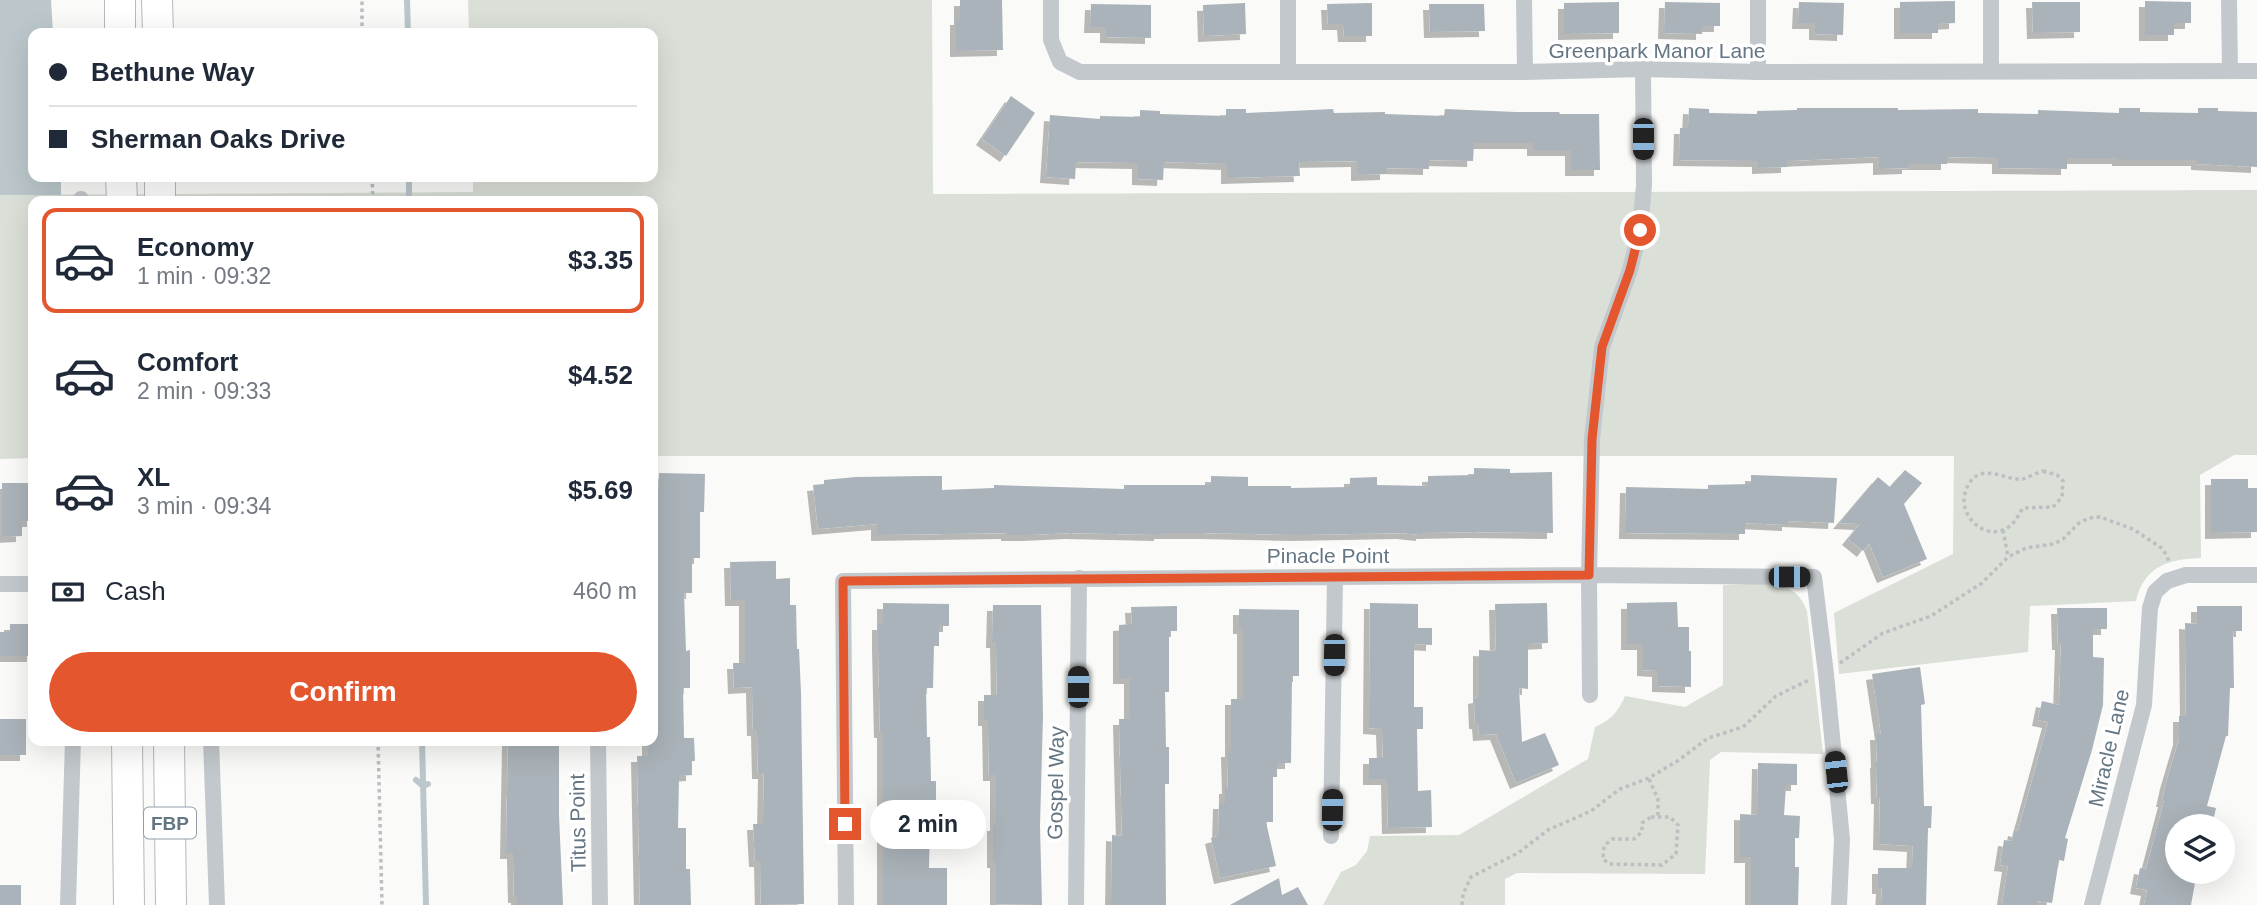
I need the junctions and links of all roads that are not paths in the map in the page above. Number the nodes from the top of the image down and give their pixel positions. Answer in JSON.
{"nodes":[{"id":1,"x":120,"y":0,"type":"edge"},
{"id":2,"x":157,"y":0,"type":"edge"},
{"id":3,"x":1051,"y":0,"type":"edge"},
{"id":4,"x":1288,"y":0,"type":"edge"},
{"id":5,"x":1524,"y":0,"type":"edge"},
{"id":6,"x":1758,"y":0,"type":"edge"},
{"id":7,"x":1991,"y":0,"type":"edge"},
{"id":8,"x":2229,"y":0,"type":"edge"},
{"id":9,"x":120,"y":28,"type":"edge"},
{"id":10,"x":158,"y":28,"type":"edge"},
{"id":11,"x":1643,"y":69,"type":"junction"},
{"id":12,"x":1991,"y":71,"type":"junction"},
{"id":13,"x":2230,"y":71,"type":"junction"},
{"id":14,"x":2257,"y":71,"type":"edge"},
{"id":15,"x":1288,"y":72,"type":"junction"},
{"id":16,"x":1525,"y":72,"type":"junction"},
{"id":17,"x":1758,"y":72,"type":"junction"},
{"id":18,"x":1589,"y":575,"type":"junction"},
{"id":19,"x":2257,"y":575,"type":"edge"},
{"id":20,"x":1335,"y":577,"type":"junction"},
{"id":21,"x":1079,"y":578,"type":"junction"},
{"id":22,"x":0,"y":584,"type":"edge"},
{"id":23,"x":28,"y":584,"type":"edge"},
{"id":24,"x":1590,"y":695,"type":"dead end"},
{"id":25,"x":73,"y":746,"type":"edge"},
{"id":26,"x":127,"y":746,"type":"edge"},
{"id":27,"x":169,"y":746,"type":"edge"},
{"id":28,"x":211,"y":746,"type":"edge"},
{"id":29,"x":598,"y":746,"type":"edge"},
{"id":30,"x":1331,"y":836,"type":"dead end"},
{"id":31,"x":68,"y":905,"type":"edge"},
{"id":32,"x":129,"y":905,"type":"edge"},
{"id":33,"x":171,"y":905,"type":"edge"},
{"id":34,"x":217,"y":905,"type":"edge"},
{"id":35,"x":600,"y":905,"type":"edge"},
{"id":36,"x":846,"y":905,"type":"edge"},
{"id":37,"x":1076,"y":905,"type":"edge"},
{"id":38,"x":1839,"y":905,"type":"edge"},
{"id":39,"x":2092,"y":905,"type":"edge"}],
"edges":[{"from":1,"to":9,"type":"highway"},
{"from":2,"to":10,"type":"highway"},
{"from":3,"to":15,"type":"street","name":"Greenpark Manor Lane"},
{"from":4,"to":15,"type":"street"},
{"from":5,"to":16,"type":"street"},
{"from":6,"to":17,"type":"street"},
{"from":7,"to":12,"type":"street"},
{"from":8,"to":13,"type":"street"},
{"from":11,"to":16,"type":"street","name":"Greenpark Manor Lane"},
{"from":11,"to":17,"type":"street","name":"Greenpark Manor Lane"},
{"from":11,"to":18,"type":"street"},
{"from":12,"to":13,"type":"street","name":"Greenpark Manor Lane"},
{"from":12,"to":17,"type":"street","name":"Greenpark Manor Lane"},
{"from":13,"to":14,"type":"street","name":"Greenpark Manor Lane"},
{"from":15,"to":16,"type":"street","name":"Greenpark Manor Lane"},
{"from":18,"to":20,"type":"street","name":"Pinacle Point"},
{"from":18,"to":24,"type":"street"},
{"from":18,"to":38,"type":"street","name":"Pinacle Point"},
{"from":19,"to":39,"type":"street","name":"Miracle Lane"},
{"from":20,"to":21,"type":"street","name":"Pinacle Point"},
{"from":20,"to":30,"type":"street"},
{"from":21,"to":36,"type":"street","name":"Pinacle Point"},
{"from":21,"to":37,"type":"street","name":"Gospel Way"},
{"from":22,"to":23,"type":"street"},
{"from":25,"to":31,"type":"street"},
{"from":26,"to":32,"type":"highway","number":"FBP"},
{"from":27,"to":33,"type":"highway","number":"FBP"},
{"from":28,"to":34,"type":"street"},
{"from":29,"to":35,"type":"street","name":"Titus Point"}]}
